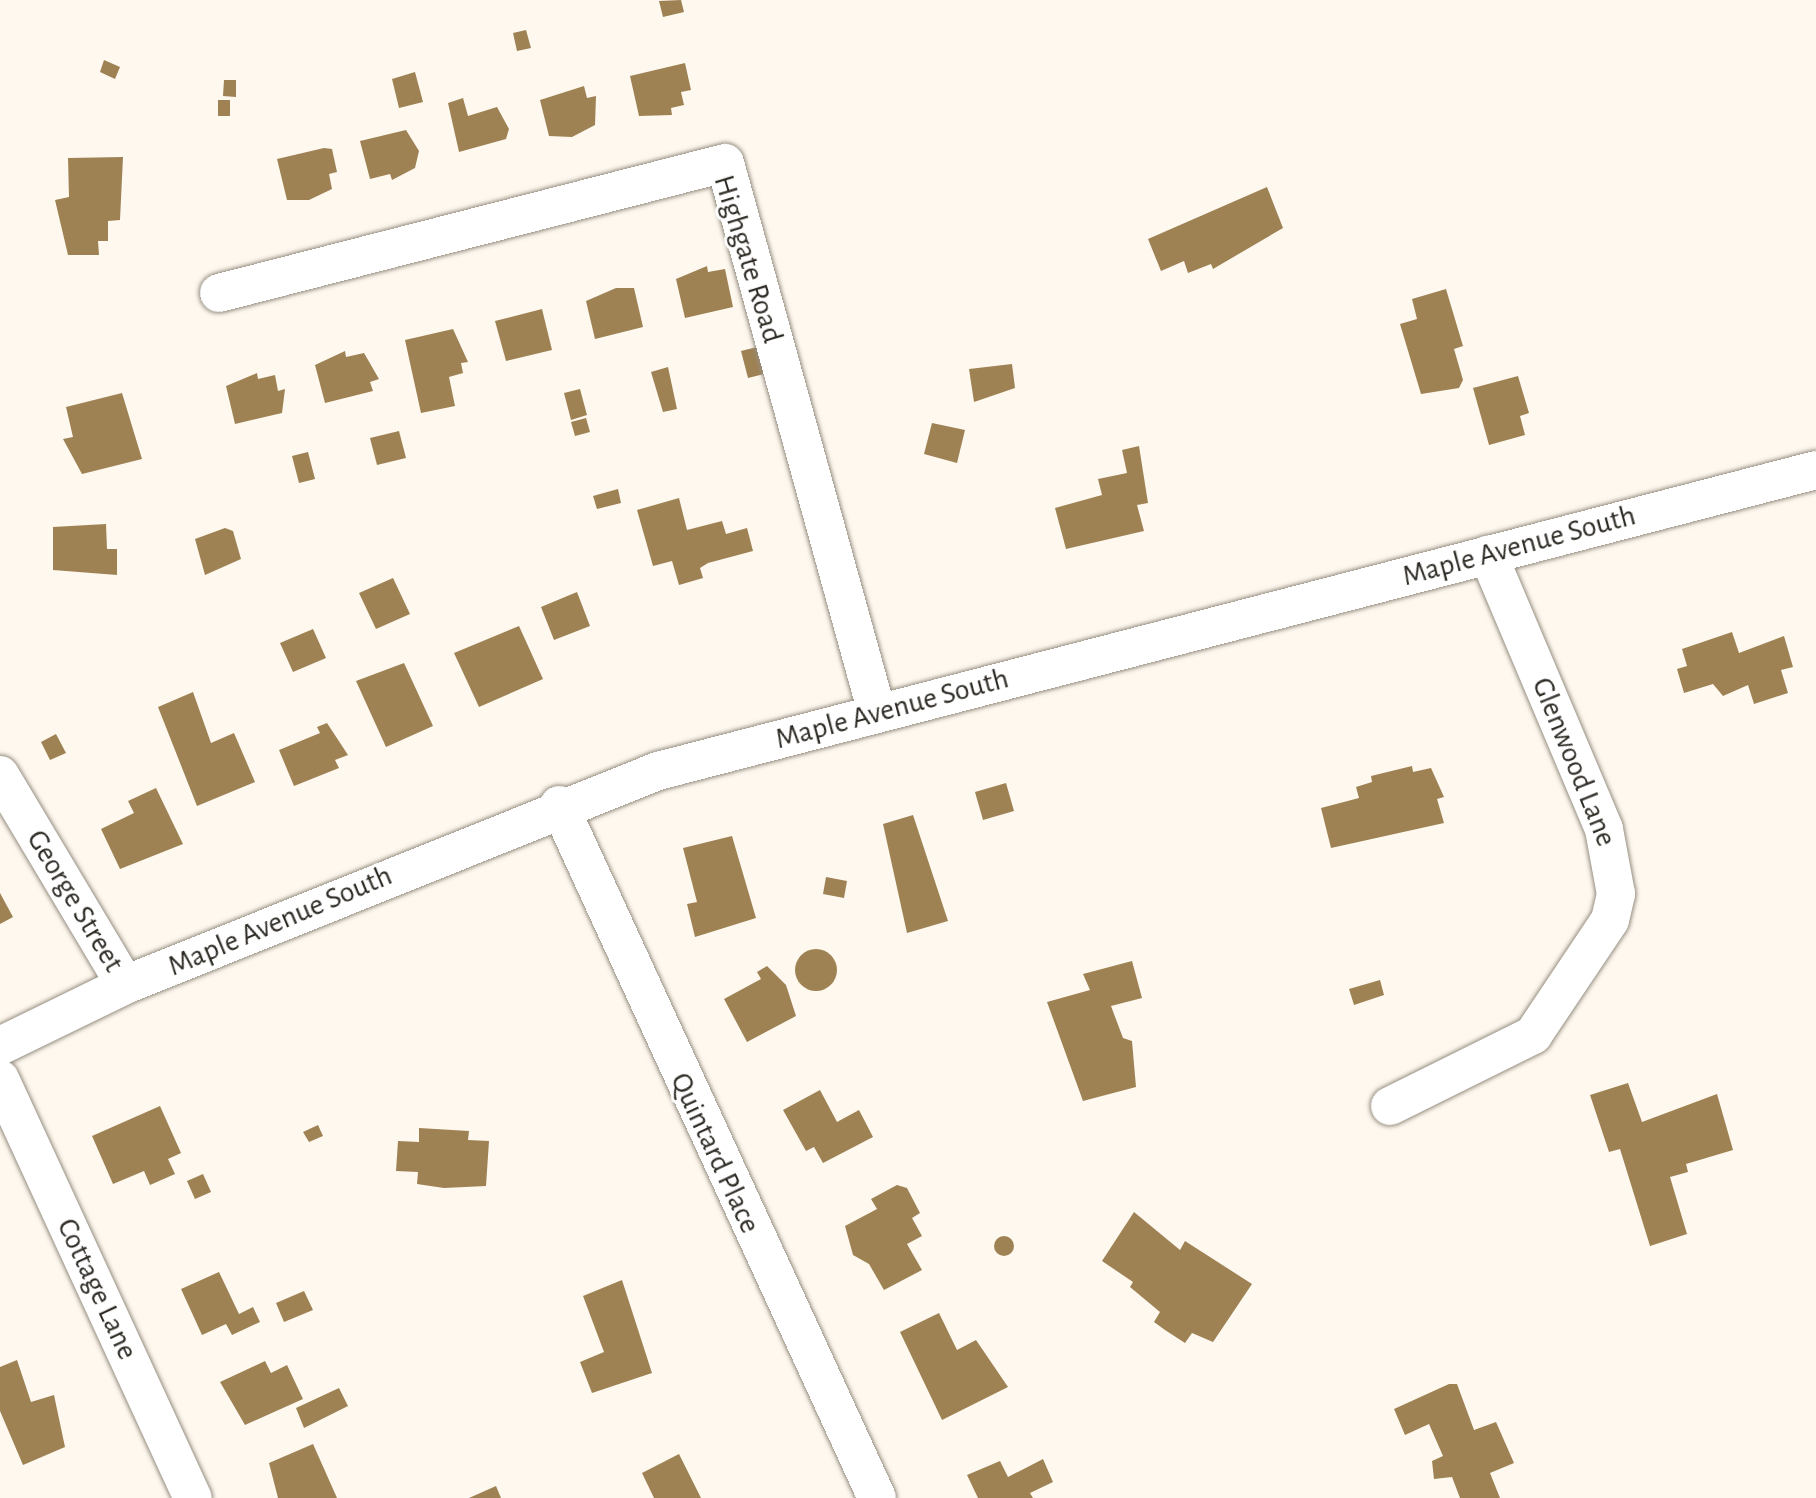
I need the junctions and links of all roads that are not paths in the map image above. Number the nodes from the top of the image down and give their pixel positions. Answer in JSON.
{"nodes":[{"id":1,"x":219,"y":293,"type":"dead end"},
{"id":2,"x":1816,"y":470,"type":"edge"},
{"id":3,"x":1488,"y":554,"type":"junction"},
{"id":4,"x":877,"y":713,"type":"junction"},
{"id":5,"x":0,"y":775,"type":"edge"},
{"id":6,"x":559,"y":805,"type":"junction"},
{"id":7,"x":125,"y":985,"type":"junction"},
{"id":8,"x":0,"y":1046,"type":"edge"},
{"id":9,"x":0,"y":1079,"type":"edge"},
{"id":10,"x":1390,"y":1106,"type":"dead end"},
{"id":11,"x":193,"y":1498,"type":"edge"},
{"id":12,"x":877,"y":1498,"type":"edge"}],
"edges":[{"from":1,"to":4,"type":"street","name":"Highgate Road"},
{"from":2,"to":3,"type":"street","name":"Maple Avenue South"},
{"from":3,"to":4,"type":"street","name":"Maple Avenue South"},
{"from":3,"to":10,"type":"street","name":"Glenwood Lane"},
{"from":4,"to":6,"type":"street","name":"Maple Avenue South"},
{"from":5,"to":7,"type":"street","name":"George Street"},
{"from":6,"to":7,"type":"street","name":"Maple Avenue South"},
{"from":6,"to":12,"type":"street","name":"Quintard Place"},
{"from":7,"to":8,"type":"street","name":"Maple Avenue South"},
{"from":9,"to":11,"type":"street","name":"Cottage Lane"}]}
